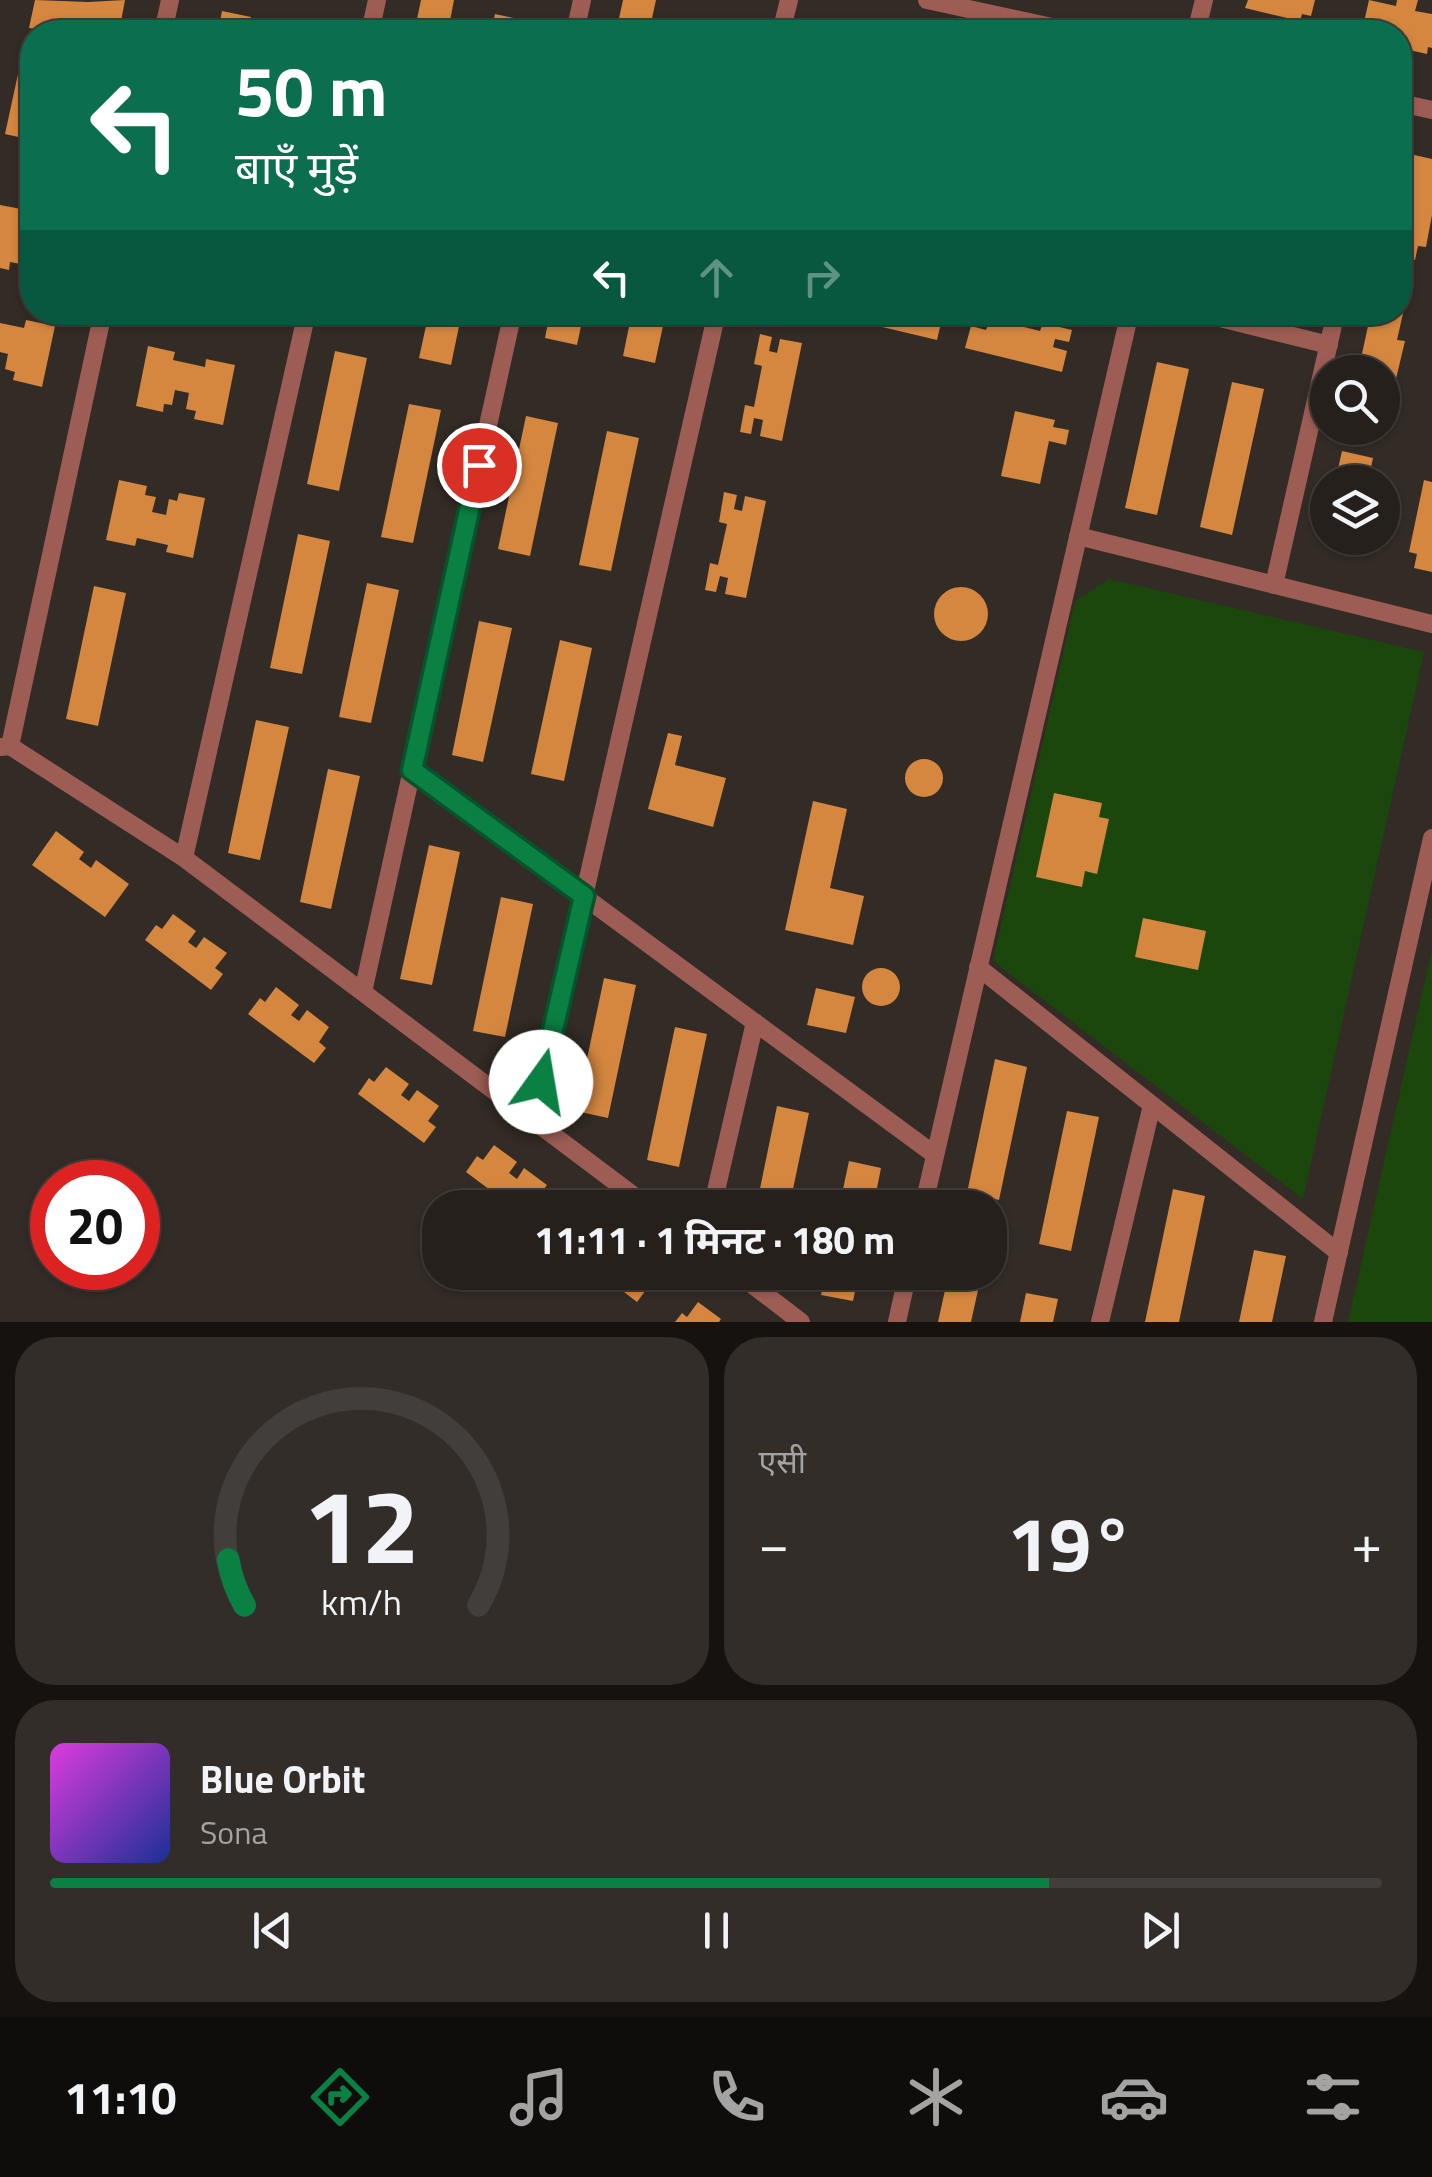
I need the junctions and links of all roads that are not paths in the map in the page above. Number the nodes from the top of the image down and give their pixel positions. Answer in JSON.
{"nodes":[{"id":1,"x":927,"y":0,"type":"edge"},
{"id":2,"x":985,"y":13,"type":"junction"},
{"id":3,"x":983,"y":20,"type":"edge"},
{"id":4,"x":1018,"y":20,"type":"edge"},
{"id":5,"x":100,"y":325,"type":"edge"},
{"id":6,"x":304,"y":325,"type":"edge"},
{"id":7,"x":510,"y":325,"type":"edge"},
{"id":8,"x":714,"y":325,"type":"edge"},
{"id":9,"x":1127,"y":325,"type":"edge"},
{"id":10,"x":1248,"y":325,"type":"edge"},
{"id":11,"x":1333,"y":325,"type":"edge"},
{"id":12,"x":1329,"y":345,"type":"junction"},
{"id":13,"x":1078,"y":536,"type":"junction"},
{"id":14,"x":1274,"y":585,"type":"junction"},
{"id":15,"x":1432,"y":624,"type":"edge"},
{"id":16,"x":5,"y":746,"type":"edge"},
{"id":17,"x":412,"y":770,"type":"junction"},
{"id":18,"x":1432,"y":838,"type":"edge"},
{"id":19,"x":184,"y":858,"type":"junction"},
{"id":20,"x":584,"y":896,"type":"junction"},
{"id":21,"x":978,"y":967,"type":"junction"},
{"id":22,"x":363,"y":992,"type":"junction"},
{"id":23,"x":756,"y":1022,"type":"junction"},
{"id":24,"x":1152,"y":1105,"type":"junction"},
{"id":25,"x":533,"y":1120,"type":"junction"},
{"id":26,"x":936,"y":1154,"type":"junction"},
{"id":27,"x":626,"y":1190,"type":"edge"},
{"id":28,"x":716,"y":1190,"type":"edge"},
{"id":29,"x":927,"y":1190,"type":"edge"},
{"id":30,"x":1339,"y":1253,"type":"junction"},
{"id":31,"x":759,"y":1290,"type":"edge"},
{"id":32,"x":904,"y":1290,"type":"edge"},
{"id":33,"x":801,"y":1322,"type":"edge"},
{"id":34,"x":897,"y":1322,"type":"edge"},
{"id":35,"x":1100,"y":1322,"type":"edge"},
{"id":36,"x":1323,"y":1322,"type":"edge"}],
"edges":[{"from":1,"to":2,"type":"lane"},
{"from":2,"to":3,"type":"lane"},
{"from":2,"to":4,"type":"lane"},
{"from":5,"to":16,"type":"lane"},
{"from":6,"to":19,"type":"lane"},
{"from":7,"to":17,"type":"lane"},
{"from":8,"to":20,"type":"lane"},
{"from":9,"to":13,"type":"lane"},
{"from":10,"to":12,"type":"lane"},
{"from":11,"to":12,"type":"lane"},
{"from":12,"to":14,"type":"lane"},
{"from":13,"to":14,"type":"lane"},
{"from":13,"to":21,"type":"lane"},
{"from":14,"to":15,"type":"lane"},
{"from":16,"to":19,"type":"lane"},
{"from":17,"to":20,"type":"lane"},
{"from":17,"to":22,"type":"lane"},
{"from":18,"to":30,"type":"lane"},
{"from":19,"to":22,"type":"lane"},
{"from":20,"to":23,"type":"lane"},
{"from":20,"to":25,"type":"lane"},
{"from":21,"to":24,"type":"lane"},
{"from":21,"to":26,"type":"lane"},
{"from":22,"to":25,"type":"lane"},
{"from":23,"to":26,"type":"lane"},
{"from":23,"to":28,"type":"lane"},
{"from":24,"to":30,"type":"lane"},
{"from":24,"to":35,"type":"lane"},
{"from":25,"to":27,"type":"lane"},
{"from":26,"to":29,"type":"lane"},
{"from":30,"to":36,"type":"lane"},
{"from":31,"to":33,"type":"lane"},
{"from":32,"to":34,"type":"lane"}]}
